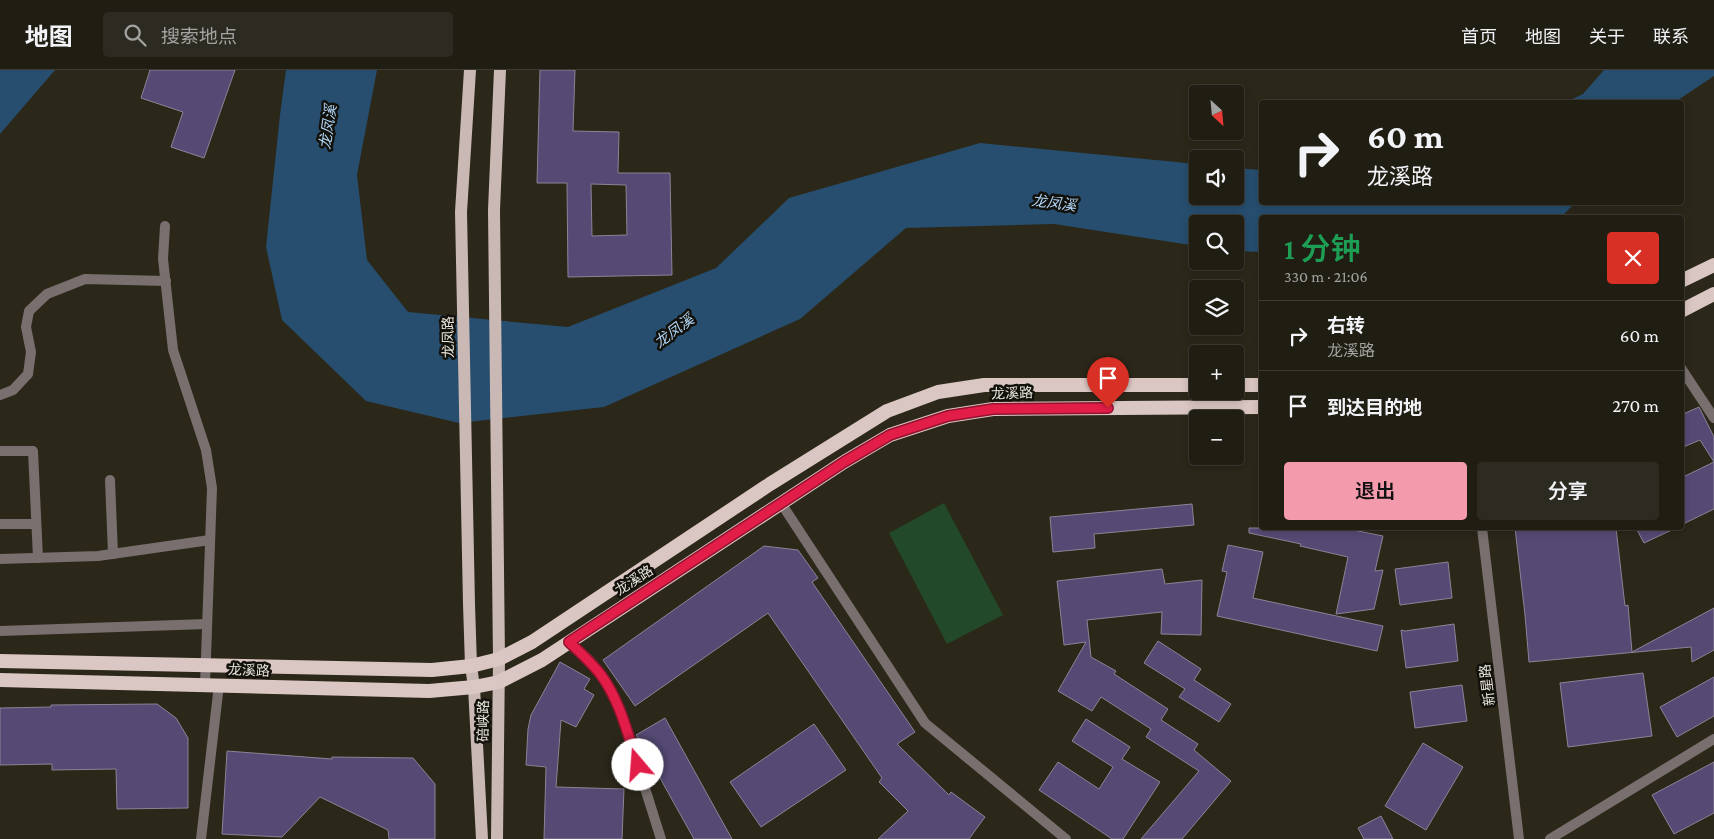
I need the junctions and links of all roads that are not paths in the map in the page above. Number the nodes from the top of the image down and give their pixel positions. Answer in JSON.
{"nodes":[{"id":1,"x":470,"y":70,"type":"edge"},
{"id":2,"x":500,"y":70,"type":"edge"},
{"id":3,"x":165,"y":226,"type":"dead end"},
{"id":4,"x":1714,"y":265,"type":"edge"},
{"id":5,"x":1684,"y":280,"type":"edge"},
{"id":6,"x":166,"y":281,"type":"junction"},
{"id":7,"x":1714,"y":294,"type":"edge"},
{"id":8,"x":1684,"y":309,"type":"edge"},
{"id":9,"x":1684,"y":373,"type":"edge"},
{"id":10,"x":1189,"y":385,"type":"edge"},
{"id":11,"x":1244,"y":385,"type":"edge"},
{"id":12,"x":1259,"y":385,"type":"edge"},
{"id":13,"x":0,"y":394,"type":"edge"},
{"id":14,"x":1259,"y":407,"type":"edge"},
{"id":15,"x":1714,"y":418,"type":"edge"},
{"id":16,"x":0,"y":451,"type":"edge"},
{"id":17,"x":110,"y":480,"type":"dead end"},
{"id":18,"x":781,"y":503,"type":"junction"},
{"id":19,"x":0,"y":524,"type":"edge"},
{"id":20,"x":36,"y":524,"type":"junction"},
{"id":21,"x":1482,"y":530,"type":"edge"},
{"id":22,"x":210,"y":540,"type":"junction"},
{"id":23,"x":113,"y":554,"type":"junction"},
{"id":24,"x":38,"y":558,"type":"junction"},
{"id":25,"x":0,"y":559,"type":"edge"},
{"id":26,"x":469,"y":604,"type":"joint"},
{"id":27,"x":207,"y":624,"type":"junction"},
{"id":28,"x":0,"y":631,"type":"edge"},
{"id":29,"x":569,"y":642,"type":"junction"},
{"id":30,"x":499,"y":659,"type":"junction"},
{"id":31,"x":0,"y":661,"type":"edge"},
{"id":32,"x":206,"y":665,"type":"junction"},
{"id":33,"x":471,"y":666,"type":"junction"},
{"id":34,"x":0,"y":680,"type":"edge"},
{"id":35,"x":499,"y":682,"type":"junction"},
{"id":36,"x":212,"y":685,"type":"junction"},
{"id":37,"x":474,"y":688,"type":"junction"},
{"id":38,"x":1714,"y":739,"type":"edge"},
{"id":39,"x":201,"y":839,"type":"edge"},
{"id":40,"x":482,"y":839,"type":"edge"},
{"id":41,"x":498,"y":839,"type":"edge"},
{"id":42,"x":662,"y":839,"type":"edge"},
{"id":43,"x":1066,"y":839,"type":"edge"},
{"id":44,"x":1519,"y":839,"type":"edge"},
{"id":45,"x":1550,"y":839,"type":"edge"}],
"edges":[{"from":1,"to":26,"type":"main road","name":"龙凤路"},
{"from":2,"to":30,"type":"main road","name":"碚峡路"},
{"from":3,"to":6,"type":"street"},
{"from":4,"to":5,"type":"highway"},
{"from":6,"to":13,"type":"street"},
{"from":6,"to":22,"type":"street"},
{"from":7,"to":8,"type":"highway"},
{"from":9,"to":15,"type":"street"},
{"from":10,"to":30,"type":"highway","name":"龙溪路"},
{"from":11,"to":12,"type":"highway"},
{"from":14,"to":18,"type":"highway","name":"龙溪路"},
{"from":16,"to":20,"type":"street"},
{"from":17,"to":23,"type":"street"},
{"from":18,"to":29,"type":"highway","name":"龙溪路"},
{"from":18,"to":43,"type":"street"},
{"from":19,"to":20,"type":"street"},
{"from":20,"to":24,"type":"street"},
{"from":21,"to":44,"type":"street","name":"新星路"},
{"from":22,"to":23,"type":"street"},
{"from":22,"to":27,"type":"street"},
{"from":23,"to":24,"type":"street"},
{"from":24,"to":25,"type":"street"},
{"from":26,"to":33,"type":"main road","name":"碚峡路"},
{"from":27,"to":28,"type":"street"},
{"from":27,"to":32,"type":"street"},
{"from":29,"to":35,"type":"highway","name":"龙溪路"},
{"from":29,"to":42,"type":"street"},
{"from":30,"to":33,"type":"highway","name":"龙溪路"},
{"from":30,"to":35,"type":"main road","name":"碚峡路"},
{"from":31,"to":32,"type":"highway","name":"龙溪路"},
{"from":32,"to":33,"type":"highway","name":"龙溪路"},
{"from":32,"to":36,"type":"street"},
{"from":33,"to":37,"type":"main road","name":"碚峡路"},
{"from":34,"to":36,"type":"highway","name":"龙溪路"},
{"from":35,"to":37,"type":"highway","name":"龙溪路"},
{"from":35,"to":41,"type":"main road","name":"碚峡路"},
{"from":36,"to":37,"type":"highway","name":"龙溪路"},
{"from":36,"to":39,"type":"street"},
{"from":37,"to":40,"type":"main road","name":"碚峡路"},
{"from":38,"to":45,"type":"street"}]}
